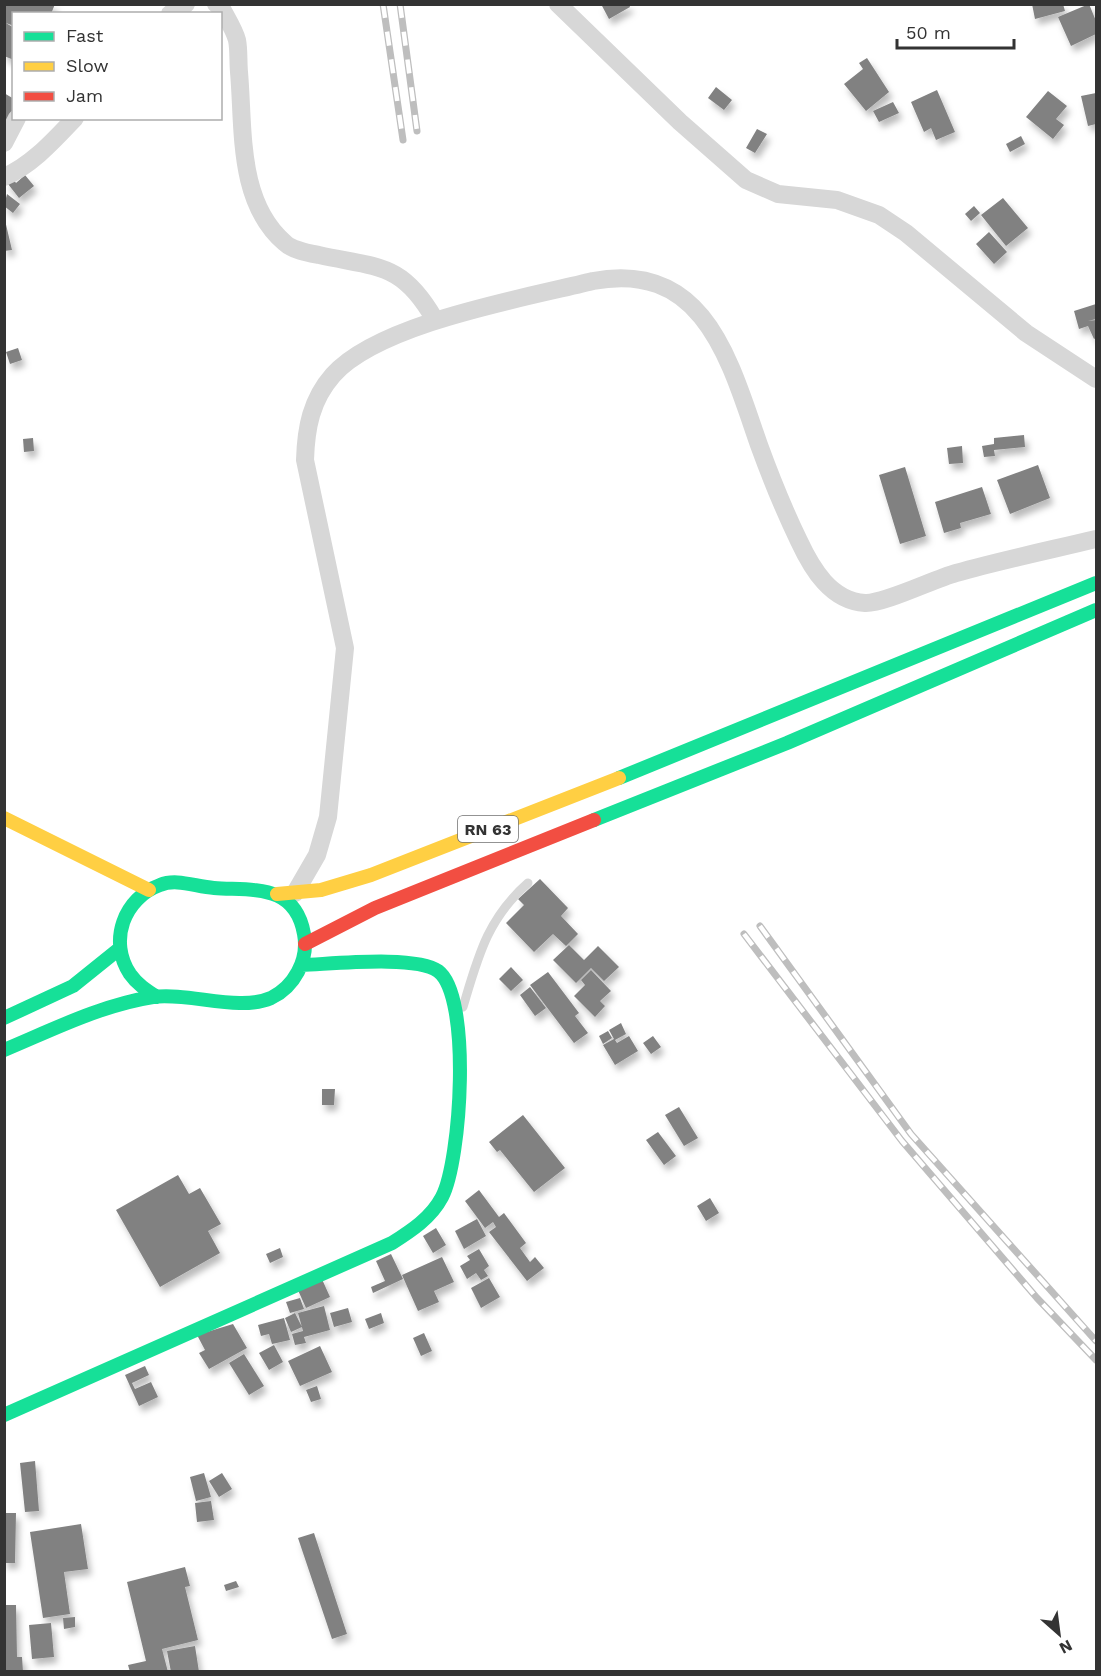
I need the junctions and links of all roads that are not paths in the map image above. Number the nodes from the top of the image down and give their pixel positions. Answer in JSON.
{"nodes":[{"id":1,"x":186,"y":4,"type":"edge"},
{"id":2,"x":216,"y":4,"type":"edge"},
{"id":3,"x":558,"y":4,"type":"edge"},
{"id":4,"x":173,"y":12,"type":"edge"},
{"id":5,"x":15,"y":120,"type":"edge"},
{"id":6,"x":73,"y":120,"type":"edge"},
{"id":7,"x":4,"y":143,"type":"edge"},
{"id":8,"x":4,"y":177,"type":"edge"},
{"id":9,"x":435,"y":320,"type":"junction"},
{"id":10,"x":1096,"y":379,"type":"edge"},
{"id":11,"x":1096,"y":539,"type":"edge"},
{"id":12,"x":1096,"y":583,"type":"edge"},
{"id":13,"x":1096,"y":610,"type":"edge"},
{"id":14,"x":4,"y":818,"type":"edge"},
{"id":15,"x":528,"y":883,"type":"dead end"},
{"id":16,"x":149,"y":890,"type":"junction"},
{"id":17,"x":286,"y":894,"type":"junction"},
{"id":18,"x":305,"y":944,"type":"junction"},
{"id":19,"x":119,"y":949,"type":"junction"},
{"id":20,"x":302,"y":965,"type":"junction"},
{"id":21,"x":157,"y":997,"type":"junction"},
{"id":22,"x":62,"y":1009,"type":"junction"},
{"id":23,"x":4,"y":1018,"type":"edge"},
{"id":24,"x":456,"y":1029,"type":"junction"},
{"id":25,"x":4,"y":1050,"type":"edge"},
{"id":26,"x":4,"y":1415,"type":"edge"}],
"edges":[{"from":1,"to":4,"type":"street"},
{"from":2,"to":9,"type":"street"},
{"from":3,"to":10,"type":"street"},
{"from":5,"to":7,"type":"street"},
{"from":6,"to":8,"type":"street"},
{"from":9,"to":11,"type":"street"},
{"from":9,"to":17,"type":"street"},
{"from":12,"to":17,"type":"main road","number":"RN 63"},
{"from":13,"to":18,"type":"main road"},
{"from":14,"to":16,"type":"main road"},
{"from":15,"to":24,"type":"lane"},
{"from":16,"to":17,"type":"main road"},
{"from":16,"to":19,"type":"main road"},
{"from":17,"to":18,"type":"main road"},
{"from":18,"to":20,"type":"main road"},
{"from":19,"to":21,"type":"main road"},
{"from":19,"to":22,"type":"main road"},
{"from":20,"to":21,"type":"main road"},
{"from":20,"to":24,"type":"main road"},
{"from":21,"to":22,"type":"main road"},
{"from":22,"to":23,"type":"main road"},
{"from":22,"to":25,"type":"main road"},
{"from":24,"to":26,"type":"main road"}]}
